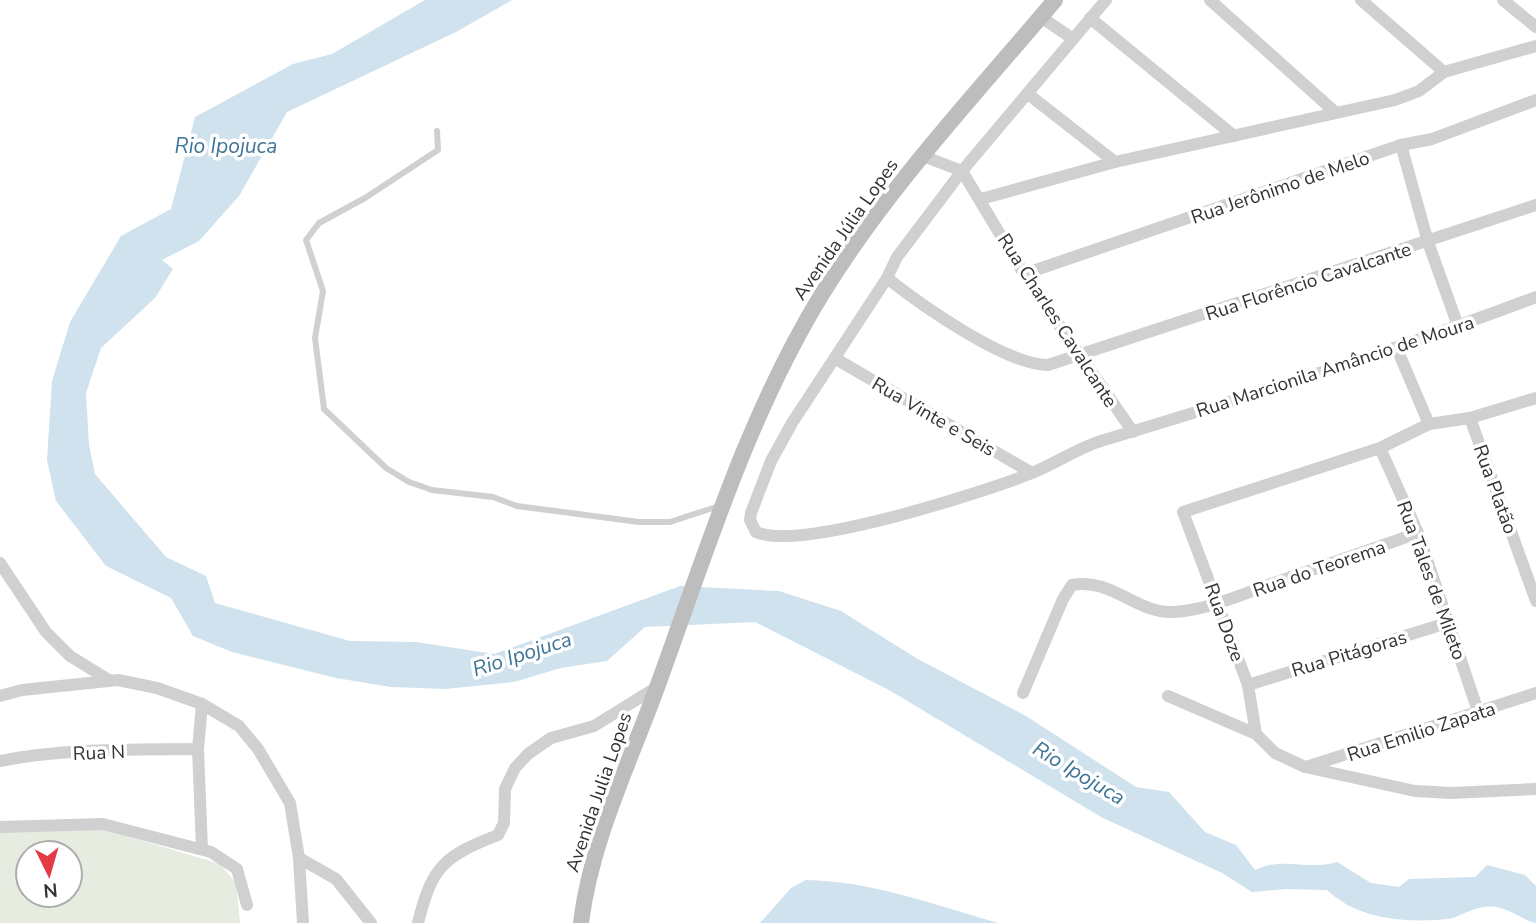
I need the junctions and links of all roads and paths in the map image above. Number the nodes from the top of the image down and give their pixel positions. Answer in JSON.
{"nodes":[{"id":1,"x":1055,"y":0,"type":"edge"},
{"id":2,"x":1106,"y":0,"type":"edge"},
{"id":3,"x":1210,"y":0,"type":"edge"},
{"id":4,"x":1361,"y":0,"type":"edge"},
{"id":5,"x":1503,"y":0,"type":"edge"},
{"id":6,"x":1041,"y":17,"type":"junction"},
{"id":7,"x":1090,"y":18,"type":"junction"},
{"id":8,"x":1536,"y":27,"type":"edge"},
{"id":9,"x":1073,"y":39,"type":"junction"},
{"id":10,"x":1536,"y":46,"type":"edge"},
{"id":11,"x":1444,"y":72,"type":"junction"},
{"id":12,"x":1028,"y":94,"type":"junction"},
{"id":13,"x":1536,"y":100,"type":"edge"},
{"id":14,"x":1335,"y":112,"type":"junction"},
{"id":15,"x":437,"y":131,"type":"dead end"},
{"id":16,"x":1234,"y":136,"type":"junction"},
{"id":17,"x":1401,"y":145,"type":"junction"},
{"id":18,"x":923,"y":156,"type":"junction"},
{"id":19,"x":1115,"y":162,"type":"junction"},
{"id":20,"x":962,"y":171,"type":"junction"},
{"id":21,"x":981,"y":199,"type":"junction"},
{"id":22,"x":1536,"y":205,"type":"edge"},
{"id":23,"x":1428,"y":242,"type":"junction"},
{"id":24,"x":1024,"y":274,"type":"junction"},
{"id":25,"x":887,"y":278,"type":"junction"},
{"id":26,"x":1536,"y":297,"type":"edge"},
{"id":27,"x":1458,"y":326,"type":"junction"},
{"id":28,"x":1397,"y":349,"type":"junction"},
{"id":29,"x":1079,"y":354,"type":"junction"},
{"id":30,"x":836,"y":359,"type":"junction"},
{"id":31,"x":1536,"y":398,"type":"edge"},
{"id":32,"x":1470,"y":418,"type":"junction"},
{"id":33,"x":1429,"y":424,"type":"junction"},
{"id":34,"x":1133,"y":432,"type":"junction"},
{"id":35,"x":1380,"y":448,"type":"junction"},
{"id":36,"x":1032,"y":473,"type":"junction"},
{"id":37,"x":720,"y":509,"type":"junction"},
{"id":38,"x":1418,"y":534,"type":"junction"},
{"id":39,"x":0,"y":562,"type":"edge"},
{"id":40,"x":1536,"y":601,"type":"edge"},
{"id":41,"x":1219,"y":603,"type":"junction"},
{"id":42,"x":1450,"y":622,"type":"junction"},
{"id":43,"x":109,"y":680,"type":"junction"},
{"id":44,"x":659,"y":682,"type":"junction"},
{"id":45,"x":1248,"y":685,"type":"junction"},
{"id":46,"x":1023,"y":693,"type":"dead end"},
{"id":47,"x":1536,"y":693,"type":"edge"},
{"id":48,"x":0,"y":696,"type":"edge"},
{"id":49,"x":1168,"y":696,"type":"dead end"},
{"id":50,"x":202,"y":704,"type":"junction"},
{"id":51,"x":1479,"y":714,"type":"junction"},
{"id":52,"x":1256,"y":734,"type":"junction"},
{"id":53,"x":198,"y":749,"type":"junction"},
{"id":54,"x":0,"y":761,"type":"edge"},
{"id":55,"x":1305,"y":767,"type":"junction"},
{"id":56,"x":1536,"y":789,"type":"edge"},
{"id":57,"x":0,"y":827,"type":"edge"},
{"id":58,"x":202,"y":849,"type":"junction"},
{"id":59,"x":299,"y":858,"type":"junction"},
{"id":60,"x":247,"y":905,"type":"dead end"},
{"id":61,"x":303,"y":923,"type":"edge"},
{"id":62,"x":371,"y":923,"type":"edge"},
{"id":63,"x":418,"y":923,"type":"edge"},
{"id":64,"x":581,"y":923,"type":"edge"}],
"edges":[{"from":1,"to":6,"type":"main road","name":"Avenida Júlia Lopes"},
{"from":2,"to":7,"type":"street"},
{"from":3,"to":14,"type":"street"},
{"from":4,"to":11,"type":"street"},
{"from":5,"to":8,"type":"street"},
{"from":6,"to":9,"type":"street"},
{"from":6,"to":18,"type":"main road","name":"Avenida Júlia Lopes"},
{"from":7,"to":9,"type":"street"},
{"from":7,"to":16,"type":"street"},
{"from":9,"to":12,"type":"street"},
{"from":10,"to":11,"type":"street"},
{"from":11,"to":14,"type":"street"},
{"from":12,"to":19,"type":"street"},
{"from":12,"to":20,"type":"street"},
{"from":13,"to":17,"type":"street","name":"Rua Jerônimo de Melo"},
{"from":14,"to":16,"type":"street"},
{"from":15,"to":37,"type":"lane"},
{"from":16,"to":19,"type":"street"},
{"from":17,"to":23,"type":"street"},
{"from":17,"to":24,"type":"street","name":"Rua Jerônimo de Melo"},
{"from":18,"to":20,"type":"street"},
{"from":18,"to":37,"type":"main road","name":"Avenida Júlia Lopes"},
{"from":19,"to":21,"type":"street"},
{"from":20,"to":21,"type":"street","name":"Rua Charles Cavalcante"},
{"from":20,"to":25,"type":"street"},
{"from":21,"to":24,"type":"street","name":"Rua Charles Cavalcante"},
{"from":22,"to":23,"type":"street","name":"Rua Florêncio Cavalcante"},
{"from":23,"to":27,"type":"street"},
{"from":23,"to":29,"type":"street","name":"Rua Florêncio Cavalcante"},
{"from":24,"to":29,"type":"street","name":"Rua Charles Cavalcante"},
{"from":25,"to":29,"type":"street","name":"Rua Florêncio Cavalcante"},
{"from":25,"to":30,"type":"street"},
{"from":26,"to":27,"type":"street","name":"Rua Marcionila Amâncio de Moura"},
{"from":27,"to":28,"type":"street","name":"Rua Marcionila Amâncio de Moura"},
{"from":28,"to":33,"type":"street"},
{"from":28,"to":34,"type":"street","name":"Rua Marcionila Amâncio de Moura"},
{"from":29,"to":34,"type":"street","name":"Rua Charles Cavalcante"},
{"from":30,"to":36,"type":"street","name":"Rua Vinte e Seis"},
{"from":30,"to":36,"type":"street","name":"Rua Marcionila Amâncio de Moura"},
{"from":31,"to":32,"type":"street"},
{"from":32,"to":33,"type":"street"},
{"from":32,"to":40,"type":"street","name":"Rua Platão"},
{"from":33,"to":35,"type":"street"},
{"from":34,"to":36,"type":"street","name":"Rua Marcionila Amâncio de Moura"},
{"from":35,"to":38,"type":"street","name":"Rua Tales de Mileto"},
{"from":35,"to":41,"type":"street","name":"Rua Doze"},
{"from":37,"to":44,"type":"main road","name":"Avenida Júlia Lopes"},
{"from":38,"to":41,"type":"street","name":"Rua do Teorema"},
{"from":38,"to":42,"type":"street","name":"Rua Tales de Mileto"},
{"from":39,"to":43,"type":"street"},
{"from":41,"to":45,"type":"street","name":"Rua Doze"},
{"from":41,"to":46,"type":"street","name":"Rua do Teorema"},
{"from":42,"to":45,"type":"street","name":"Rua Pitágoras"},
{"from":42,"to":51,"type":"street","name":"Rua Tales de Mileto"},
{"from":43,"to":48,"type":"street"},
{"from":43,"to":50,"type":"street"},
{"from":44,"to":63,"type":"street"},
{"from":44,"to":64,"type":"main road","name":"Avenida Julia Lopes"},
{"from":45,"to":52,"type":"street","name":"Rua Doze"},
{"from":47,"to":51,"type":"street","name":"Rua Emilio Zapata"},
{"from":49,"to":52,"type":"street"},
{"from":50,"to":53,"type":"street"},
{"from":50,"to":59,"type":"street"},
{"from":51,"to":55,"type":"street","name":"Rua Emilio Zapata"},
{"from":52,"to":55,"type":"street"},
{"from":53,"to":54,"type":"street","name":"Rua N"},
{"from":53,"to":58,"type":"street"},
{"from":55,"to":56,"type":"street"},
{"from":57,"to":58,"type":"street"},
{"from":58,"to":60,"type":"street"},
{"from":59,"to":61,"type":"street"},
{"from":59,"to":62,"type":"street"}]}
